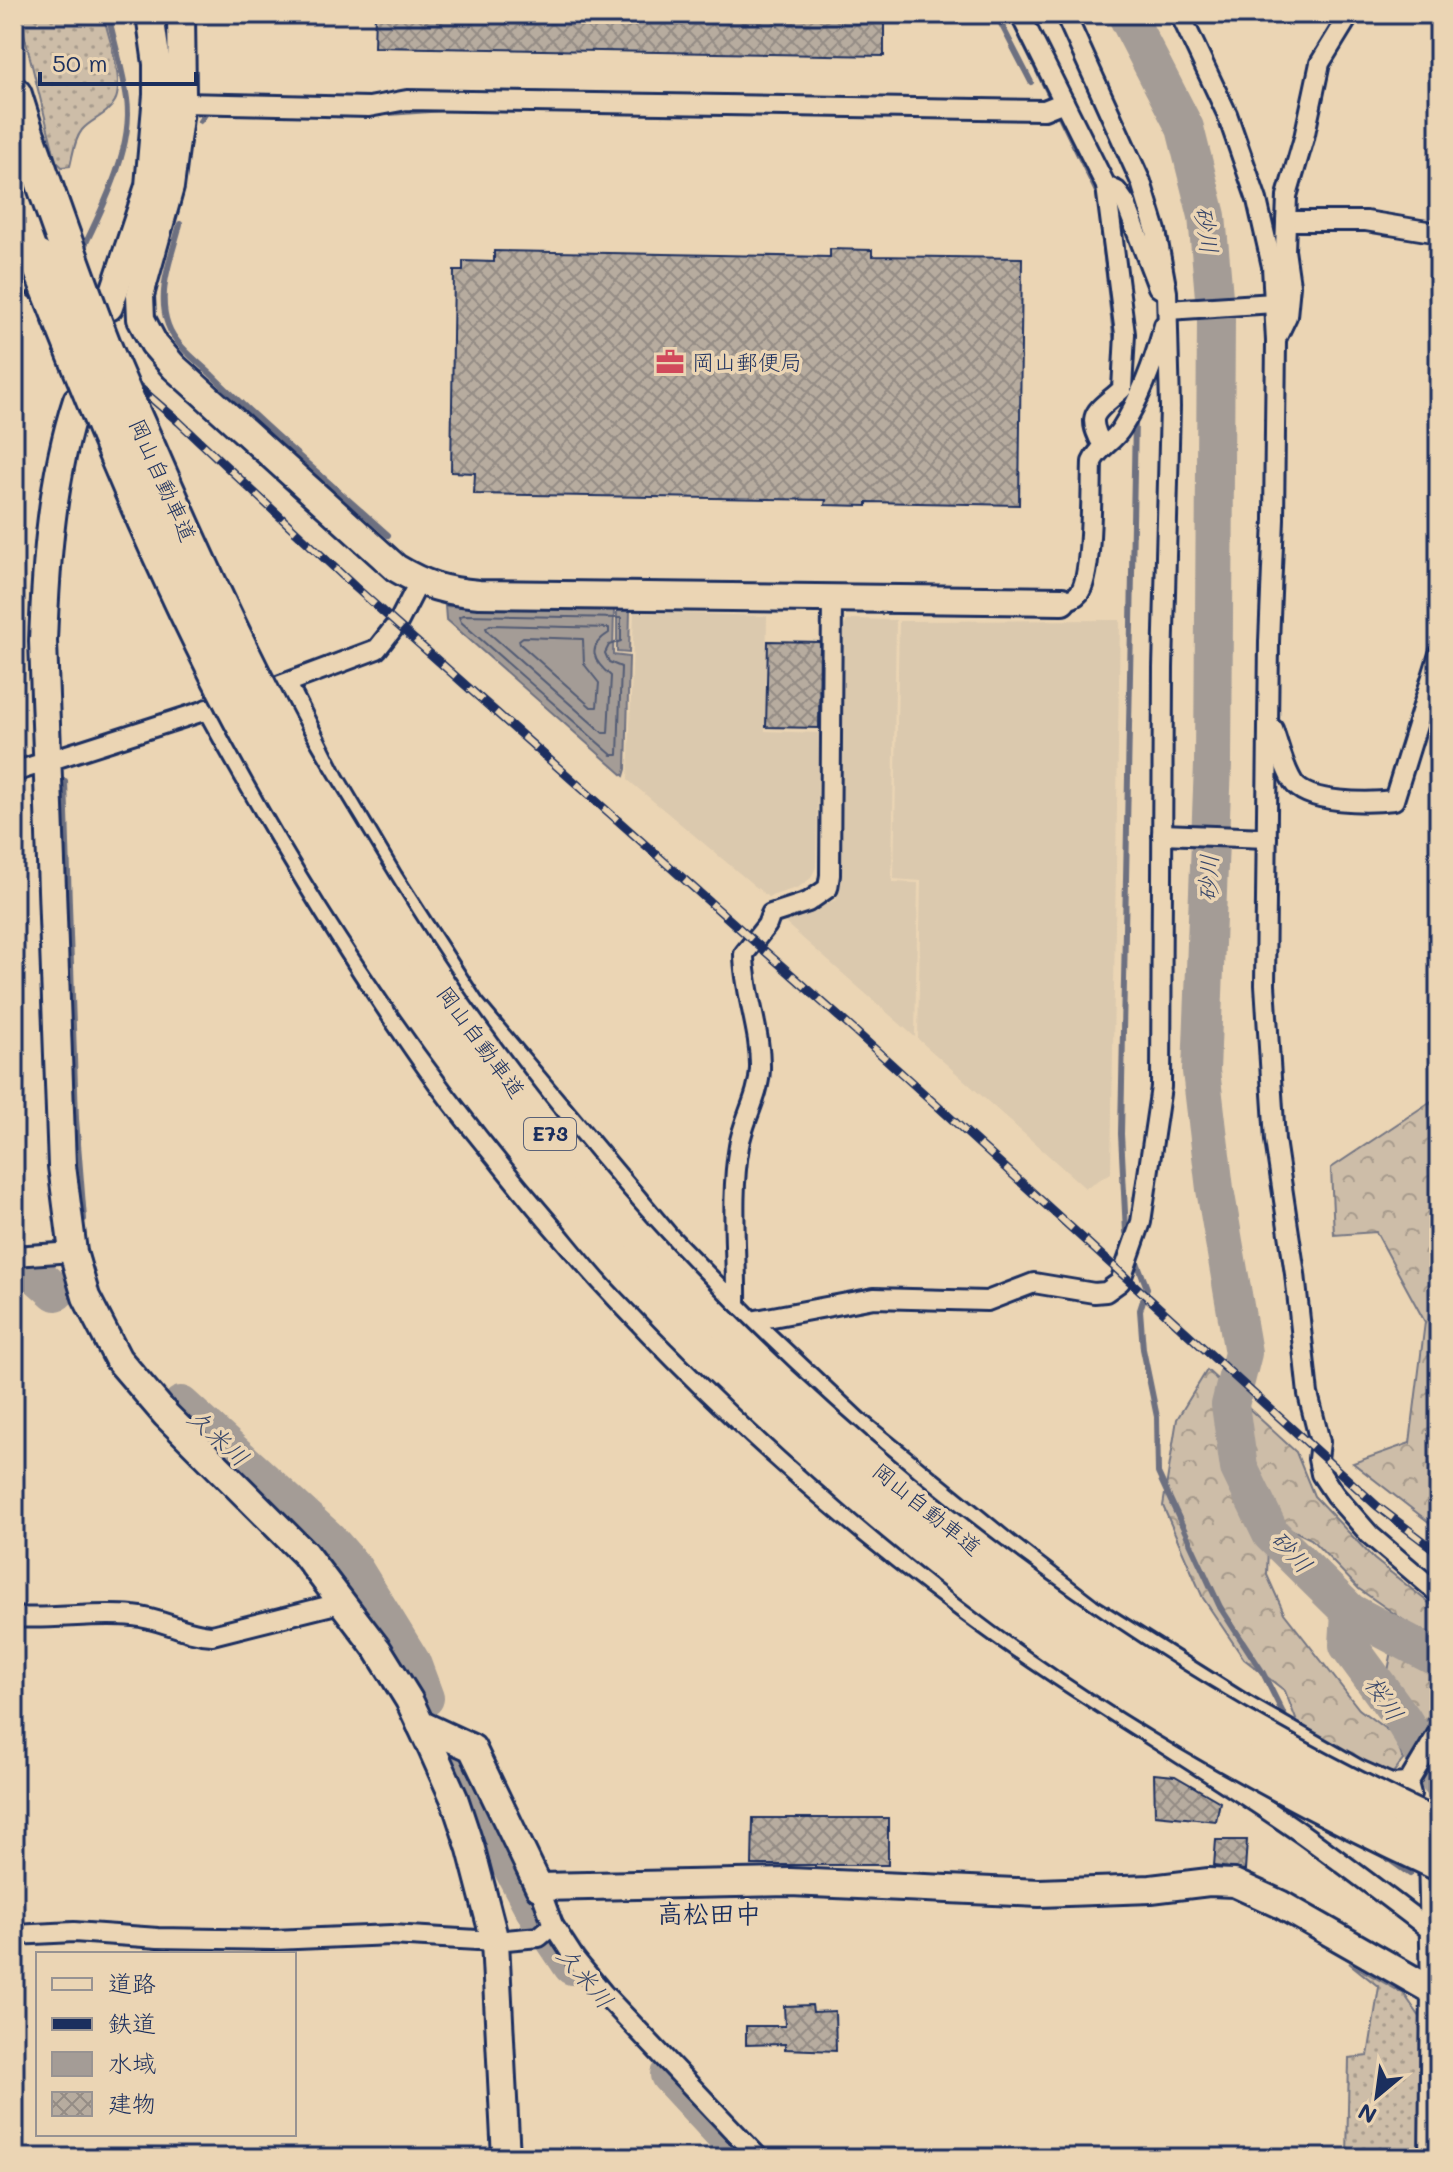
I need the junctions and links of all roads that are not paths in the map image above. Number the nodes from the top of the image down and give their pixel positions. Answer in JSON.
{"nodes":[{"id":1,"x":150,"y":14,"type":"edge"},
{"id":2,"x":181,"y":14,"type":"edge"},
{"id":3,"x":1020,"y":14,"type":"edge"},
{"id":4,"x":1065,"y":14,"type":"edge"},
{"id":5,"x":1180,"y":14,"type":"edge"},
{"id":6,"x":1350,"y":14,"type":"edge"},
{"id":7,"x":14,"y":95,"type":"edge"},
{"id":8,"x":181,"y":103,"type":"junction"},
{"id":9,"x":1058,"y":104,"type":"junction"},
{"id":10,"x":1106,"y":186,"type":"junction"},
{"id":11,"x":14,"y":192,"type":"edge"},
{"id":12,"x":14,"y":210,"type":"edge"},
{"id":13,"x":1286,"y":221,"type":"junction"},
{"id":14,"x":1439,"y":233,"type":"edge"},
{"id":15,"x":37,"y":258,"type":"junction"},
{"id":16,"x":1270,"y":303,"type":"junction"},
{"id":17,"x":1170,"y":304,"type":"junction"},
{"id":18,"x":109,"y":307,"type":"dead end"},
{"id":19,"x":1276,"y":341,"type":"junction"},
{"id":20,"x":77,"y":400,"type":"dead end"},
{"id":21,"x":1103,"y":446,"type":"junction"},
{"id":22,"x":419,"y":582,"type":"junction"},
{"id":23,"x":832,"y":599,"type":"junction"},
{"id":24,"x":1062,"y":601,"type":"joint"},
{"id":25,"x":1439,"y":654,"type":"edge"},
{"id":26,"x":287,"y":684,"type":"junction"},
{"id":27,"x":207,"y":709,"type":"junction"},
{"id":28,"x":1268,"y":715,"type":"junction"},
{"id":29,"x":49,"y":760,"type":"junction"},
{"id":30,"x":14,"y":772,"type":"edge"},
{"id":31,"x":1167,"y":835,"type":"junction"},
{"id":32,"x":1261,"y":838,"type":"junction"},
{"id":33,"x":73,"y":1252,"type":"junction"},
{"id":34,"x":14,"y":1256,"type":"edge"},
{"id":35,"x":736,"y":1306,"type":"junction"},
{"id":36,"x":751,"y":1321,"type":"junction"},
{"id":37,"x":1439,"y":1594,"type":"edge"},
{"id":38,"x":344,"y":1602,"type":"junction"},
{"id":39,"x":14,"y":1617,"type":"edge"},
{"id":40,"x":420,"y":1724,"type":"junction"},
{"id":41,"x":1437,"y":1734,"type":"edge"},
{"id":42,"x":1411,"y":1779,"type":"junction"},
{"id":43,"x":1439,"y":1829,"type":"edge"},
{"id":44,"x":1439,"y":1863,"type":"edge"},
{"id":45,"x":539,"y":1887,"type":"junction"},
{"id":46,"x":1428,"y":1928,"type":"junction"},
{"id":47,"x":547,"y":1930,"type":"junction"},
{"id":48,"x":14,"y":1935,"type":"edge"},
{"id":49,"x":495,"y":1941,"type":"junction"},
{"id":50,"x":1431,"y":1990,"type":"junction"},
{"id":51,"x":506,"y":2158,"type":"edge"},
{"id":52,"x":759,"y":2158,"type":"edge"},
{"id":53,"x":1429,"y":2158,"type":"edge"}],
"edges":[{"from":1,"to":18,"type":"street"},
{"from":2,"to":8,"type":"street"},
{"from":3,"to":9,"type":"street"},
{"from":4,"to":17,"type":"street"},
{"from":5,"to":16,"type":"street"},
{"from":6,"to":13,"type":"street"},
{"from":7,"to":43,"type":"highway","name":"岡山自動車道","number":"E73","bridge":true},
{"from":8,"to":9,"type":"street"},
{"from":8,"to":22,"type":"street"},
{"from":9,"to":10,"type":"street"},
{"from":10,"to":17,"type":"street"},
{"from":10,"to":21,"type":"street"},
{"from":11,"to":15,"type":"highway","name":"岡山自動車道","number":"E73"},
{"from":12,"to":15,"type":"highway"},
{"from":13,"to":14,"type":"street"},
{"from":13,"to":19,"type":"street"},
{"from":15,"to":44,"type":"highway","name":"岡山自動車道","number":"E73","bridge":true},
{"from":16,"to":17,"type":"street"},
{"from":16,"to":19,"type":"street"},
{"from":17,"to":21,"type":"street"},
{"from":17,"to":31,"type":"street"},
{"from":19,"to":28,"type":"street"},
{"from":20,"to":29,"type":"street"},
{"from":21,"to":24,"type":"street"},
{"from":22,"to":23,"type":"street"},
{"from":22,"to":26,"type":"street"},
{"from":23,"to":24,"type":"street"},
{"from":23,"to":35,"type":"street"},
{"from":25,"to":28,"type":"street"},
{"from":26,"to":27,"type":"street"},
{"from":26,"to":35,"type":"street"},
{"from":27,"to":29,"type":"street"},
{"from":27,"to":46,"type":"street"},
{"from":28,"to":32,"type":"street"},
{"from":29,"to":30,"type":"street"},
{"from":29,"to":33,"type":"street"},
{"from":31,"to":32,"type":"street"},
{"from":31,"to":36,"type":"street"},
{"from":32,"to":37,"type":"street"},
{"from":33,"to":34,"type":"street"},
{"from":33,"to":38,"type":"street"},
{"from":35,"to":36,"type":"street"},
{"from":36,"to":42,"type":"street"},
{"from":38,"to":39,"type":"street"},
{"from":38,"to":40,"type":"street"},
{"from":40,"to":45,"type":"street"},
{"from":40,"to":49,"type":"street"},
{"from":41,"to":42,"type":"street"},
{"from":42,"to":46,"type":"street"},
{"from":45,"to":47,"type":"street"},
{"from":45,"to":50,"type":"street"},
{"from":46,"to":50,"type":"street"},
{"from":47,"to":49,"type":"street"},
{"from":47,"to":52,"type":"street"},
{"from":48,"to":49,"type":"street"},
{"from":49,"to":51,"type":"street"},
{"from":50,"to":53,"type":"street"}]}
